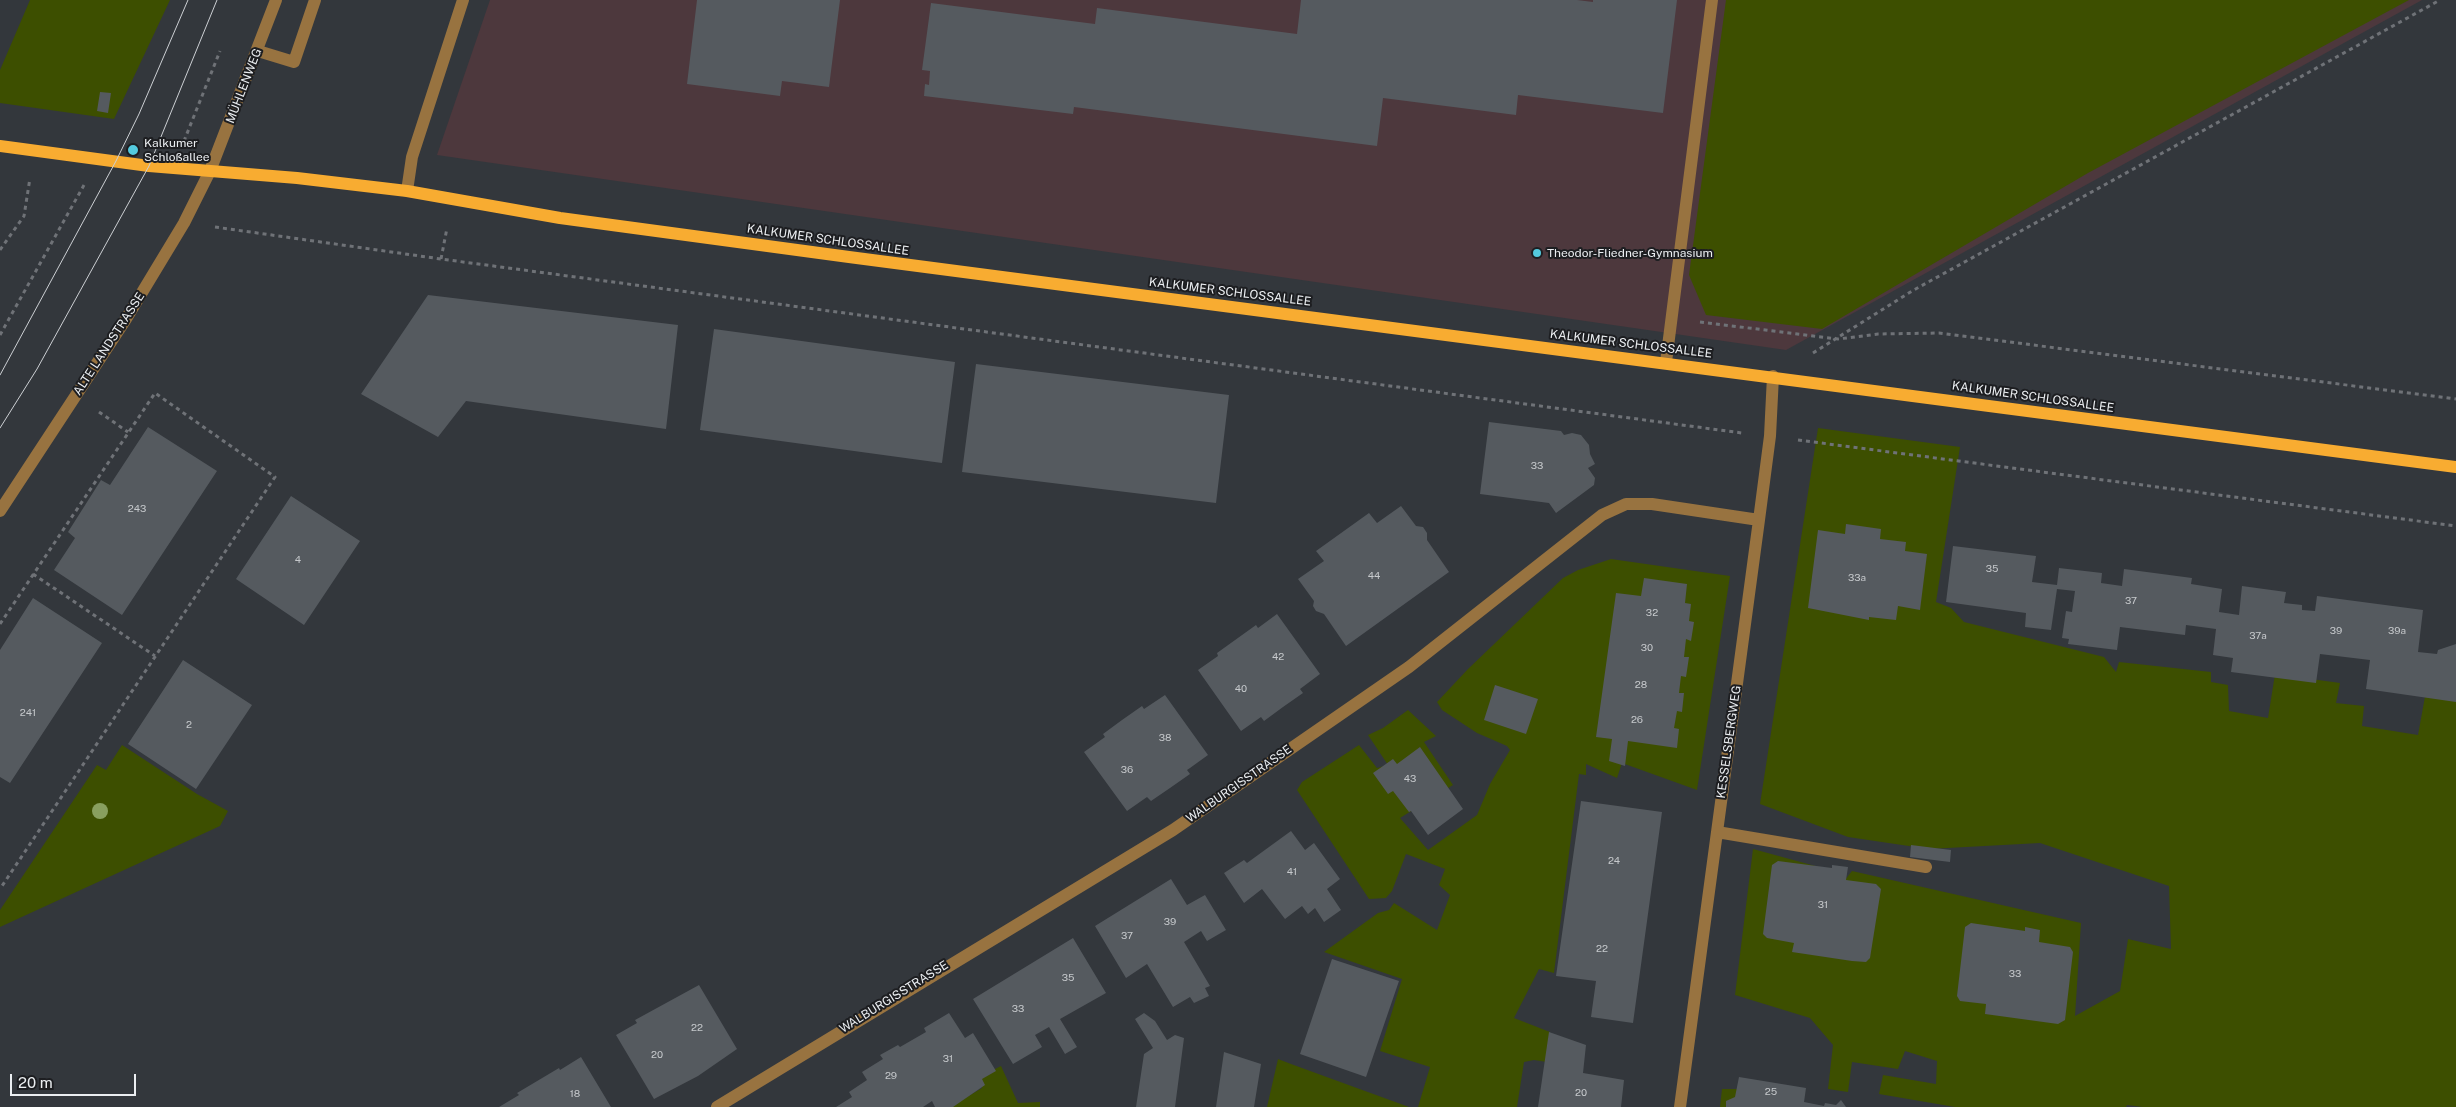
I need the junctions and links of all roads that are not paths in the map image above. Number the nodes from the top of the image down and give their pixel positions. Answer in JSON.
{"nodes":[{"id":1,"x":276,"y":0,"type":"edge"},
{"id":2,"x":315,"y":0,"type":"edge"},
{"id":3,"x":463,"y":0,"type":"edge"},
{"id":4,"x":1712,"y":0,"type":"edge"},
{"id":5,"x":258,"y":50,"type":"junction"},
{"id":6,"x":0,"y":146,"type":"edge"},
{"id":7,"x":210,"y":171,"type":"junction"},
{"id":8,"x":407,"y":191,"type":"junction"},
{"id":9,"x":1666,"y":362,"type":"junction"},
{"id":10,"x":1773,"y":376,"type":"junction"},
{"id":11,"x":2456,"y":467,"type":"edge"},
{"id":12,"x":0,"y":511,"type":"edge"},
{"id":13,"x":1760,"y":520,"type":"junction"},
{"id":14,"x":1717,"y":832,"type":"junction"},
{"id":15,"x":1926,"y":868,"type":"dead end"},
{"id":16,"x":717,"y":1107,"type":"edge"},
{"id":17,"x":1680,"y":1107,"type":"edge"}],
"edges":[{"from":1,"to":5,"type":"street","name":"MÜHLENWEG"},
{"from":2,"to":5,"type":"street"},
{"from":3,"to":8,"type":"street"},
{"from":4,"to":9,"type":"street"},
{"from":5,"to":7,"type":"street","name":"MÜHLENWEG"},
{"from":6,"to":7,"type":"main road","name":"KALKUMER SCHLOSSALLEE"},
{"from":7,"to":8,"type":"main road","name":"KALKUMER SCHLOSSALLEE"},
{"from":7,"to":12,"type":"street","name":"ALTE LANDSTRASSE"},
{"from":8,"to":9,"type":"main road","name":"KALKUMER SCHLOSSALLEE"},
{"from":9,"to":10,"type":"main road","name":"KALKUMER SCHLOSSALLEE"},
{"from":10,"to":11,"type":"main road","name":"KALKUMER SCHLOSSALLEE"},
{"from":10,"to":13,"type":"street","name":"KESSELSBERGWEG"},
{"from":13,"to":14,"type":"street","name":"KESSELSBERGWEG"},
{"from":13,"to":16,"type":"street","name":"WALBURGISSTRASSE"},
{"from":14,"to":15,"type":"street"},
{"from":14,"to":17,"type":"street","name":"KESSELSBERGWEG"}]}
